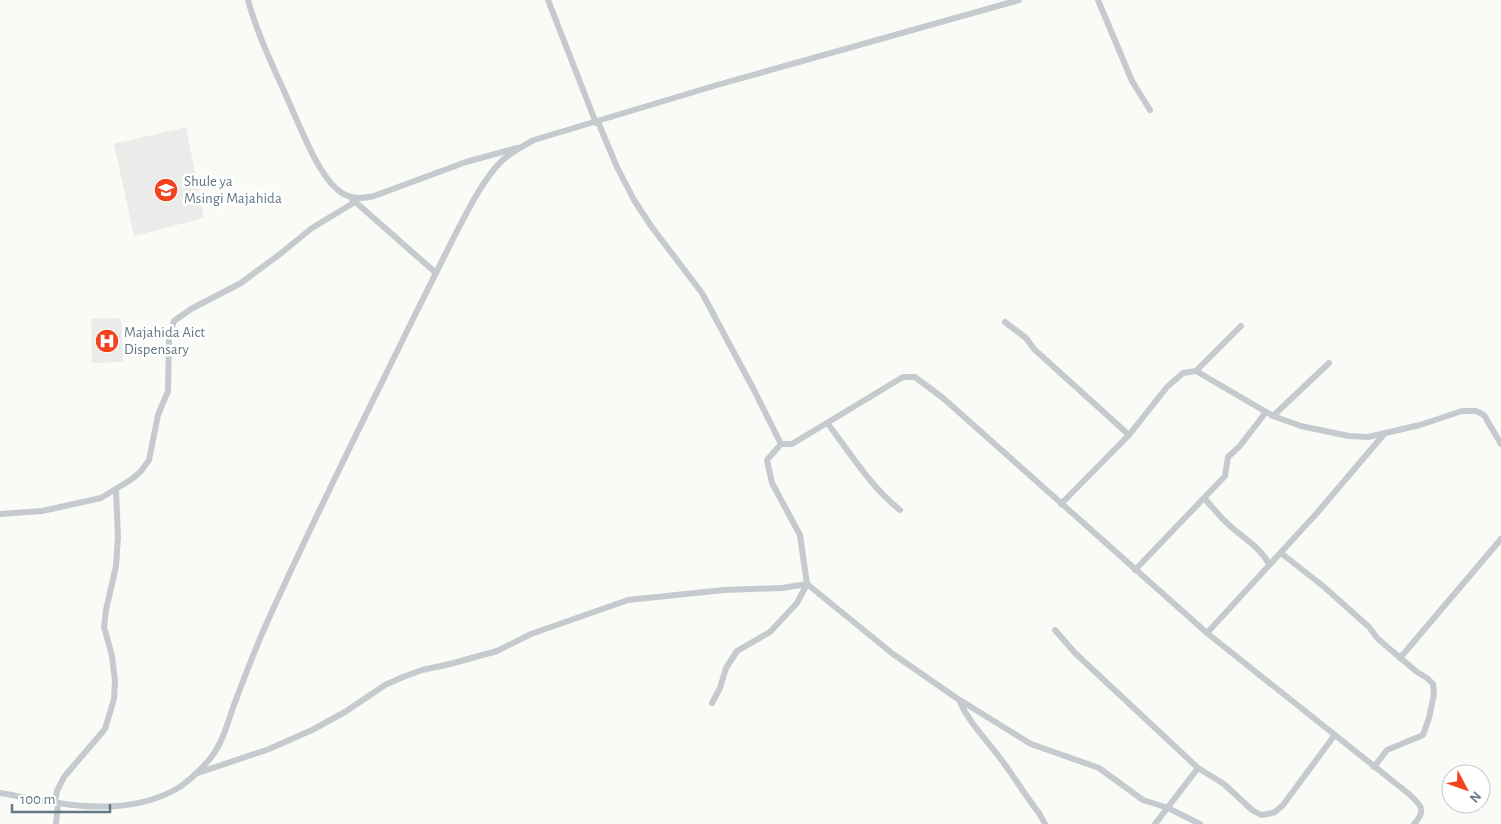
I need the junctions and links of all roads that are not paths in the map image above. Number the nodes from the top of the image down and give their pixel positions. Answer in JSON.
{"nodes":[{"id":1,"x":248,"y":0,"type":"edge"},
{"id":2,"x":548,"y":0,"type":"edge"},
{"id":3,"x":1019,"y":0,"type":"edge"},
{"id":4,"x":1098,"y":0,"type":"edge"},
{"id":5,"x":1150,"y":110,"type":"dead end"},
{"id":6,"x":597,"y":122,"type":"junction"},
{"id":7,"x":520,"y":147,"type":"junction"},
{"id":8,"x":349,"y":197,"type":"junction"},
{"id":9,"x":355,"y":202,"type":"junction"},
{"id":10,"x":436,"y":273,"type":"junction"},
{"id":11,"x":1004,"y":322,"type":"dead end"},
{"id":12,"x":1241,"y":326,"type":"dead end"},
{"id":13,"x":1330,"y":363,"type":"dead end"},
{"id":14,"x":1196,"y":371,"type":"junction"},
{"id":15,"x":1269,"y":414,"type":"junction"},
{"id":16,"x":828,"y":424,"type":"junction"},
{"id":17,"x":1385,"y":432,"type":"junction"},
{"id":18,"x":1129,"y":435,"type":"junction"},
{"id":19,"x":781,"y":444,"type":"junction"},
{"id":20,"x":1501,"y":444,"type":"edge"},
{"id":21,"x":116,"y":490,"type":"junction"},
{"id":22,"x":1204,"y":499,"type":"junction"},
{"id":23,"x":1061,"y":504,"type":"junction"},
{"id":24,"x":900,"y":510,"type":"dead end"},
{"id":25,"x":0,"y":514,"type":"edge"},
{"id":26,"x":1501,"y":539,"type":"edge"},
{"id":27,"x":1280,"y":553,"type":"junction"},
{"id":28,"x":1269,"y":564,"type":"junction"},
{"id":29,"x":1135,"y":570,"type":"junction"},
{"id":30,"x":807,"y":584,"type":"junction"},
{"id":31,"x":1055,"y":630,"type":"dead end"},
{"id":32,"x":1206,"y":633,"type":"junction"},
{"id":33,"x":1400,"y":658,"type":"junction"},
{"id":34,"x":960,"y":700,"type":"junction"},
{"id":35,"x":712,"y":703,"type":"dead end"},
{"id":36,"x":1334,"y":736,"type":"junction"},
{"id":37,"x":1374,"y":767,"type":"junction"},
{"id":38,"x":1198,"y":768,"type":"junction"},
{"id":39,"x":194,"y":775,"type":"junction"},
{"id":40,"x":0,"y":793,"type":"edge"},
{"id":41,"x":56,"y":802,"type":"junction"},
{"id":42,"x":1168,"y":808,"type":"junction"},
{"id":43,"x":56,"y":824,"type":"edge"},
{"id":44,"x":1045,"y":824,"type":"edge"},
{"id":45,"x":1154,"y":824,"type":"edge"},
{"id":46,"x":1200,"y":824,"type":"edge"},
{"id":47,"x":1414,"y":824,"type":"edge"}],
"edges":[{"from":1,"to":8,"type":"street"},
{"from":2,"to":6,"type":"street"},
{"from":3,"to":6,"type":"street"},
{"from":4,"to":5,"type":"street"},
{"from":6,"to":7,"type":"street"},
{"from":6,"to":19,"type":"street"},
{"from":7,"to":8,"type":"street"},
{"from":7,"to":10,"type":"street"},
{"from":8,"to":9,"type":"street"},
{"from":9,"to":10,"type":"street"},
{"from":9,"to":21,"type":"street"},
{"from":10,"to":39,"type":"street"},
{"from":11,"to":18,"type":"street"},
{"from":12,"to":14,"type":"street"},
{"from":13,"to":15,"type":"street"},
{"from":14,"to":15,"type":"street"},
{"from":14,"to":18,"type":"street"},
{"from":15,"to":17,"type":"street"},
{"from":15,"to":22,"type":"street"},
{"from":16,"to":19,"type":"street"},
{"from":16,"to":23,"type":"street"},
{"from":16,"to":24,"type":"street"},
{"from":17,"to":20,"type":"street"},
{"from":17,"to":27,"type":"street"},
{"from":18,"to":23,"type":"street"},
{"from":19,"to":30,"type":"street"},
{"from":21,"to":25,"type":"street"},
{"from":21,"to":41,"type":"street"},
{"from":22,"to":28,"type":"street"},
{"from":22,"to":29,"type":"street"},
{"from":23,"to":29,"type":"street"},
{"from":26,"to":33,"type":"street"},
{"from":27,"to":28,"type":"street"},
{"from":27,"to":33,"type":"street"},
{"from":28,"to":32,"type":"street"},
{"from":29,"to":32,"type":"street"},
{"from":30,"to":34,"type":"street"},
{"from":30,"to":35,"type":"street"},
{"from":30,"to":39,"type":"street"},
{"from":31,"to":38,"type":"street"},
{"from":32,"to":36,"type":"street"},
{"from":33,"to":37,"type":"street"},
{"from":34,"to":42,"type":"street"},
{"from":34,"to":44,"type":"street"},
{"from":36,"to":37,"type":"street"},
{"from":36,"to":38,"type":"street"},
{"from":37,"to":47,"type":"street"},
{"from":38,"to":42,"type":"street"},
{"from":39,"to":41,"type":"street"},
{"from":40,"to":41,"type":"street"},
{"from":41,"to":43,"type":"street"},
{"from":42,"to":45,"type":"street"},
{"from":42,"to":46,"type":"street"}]}
